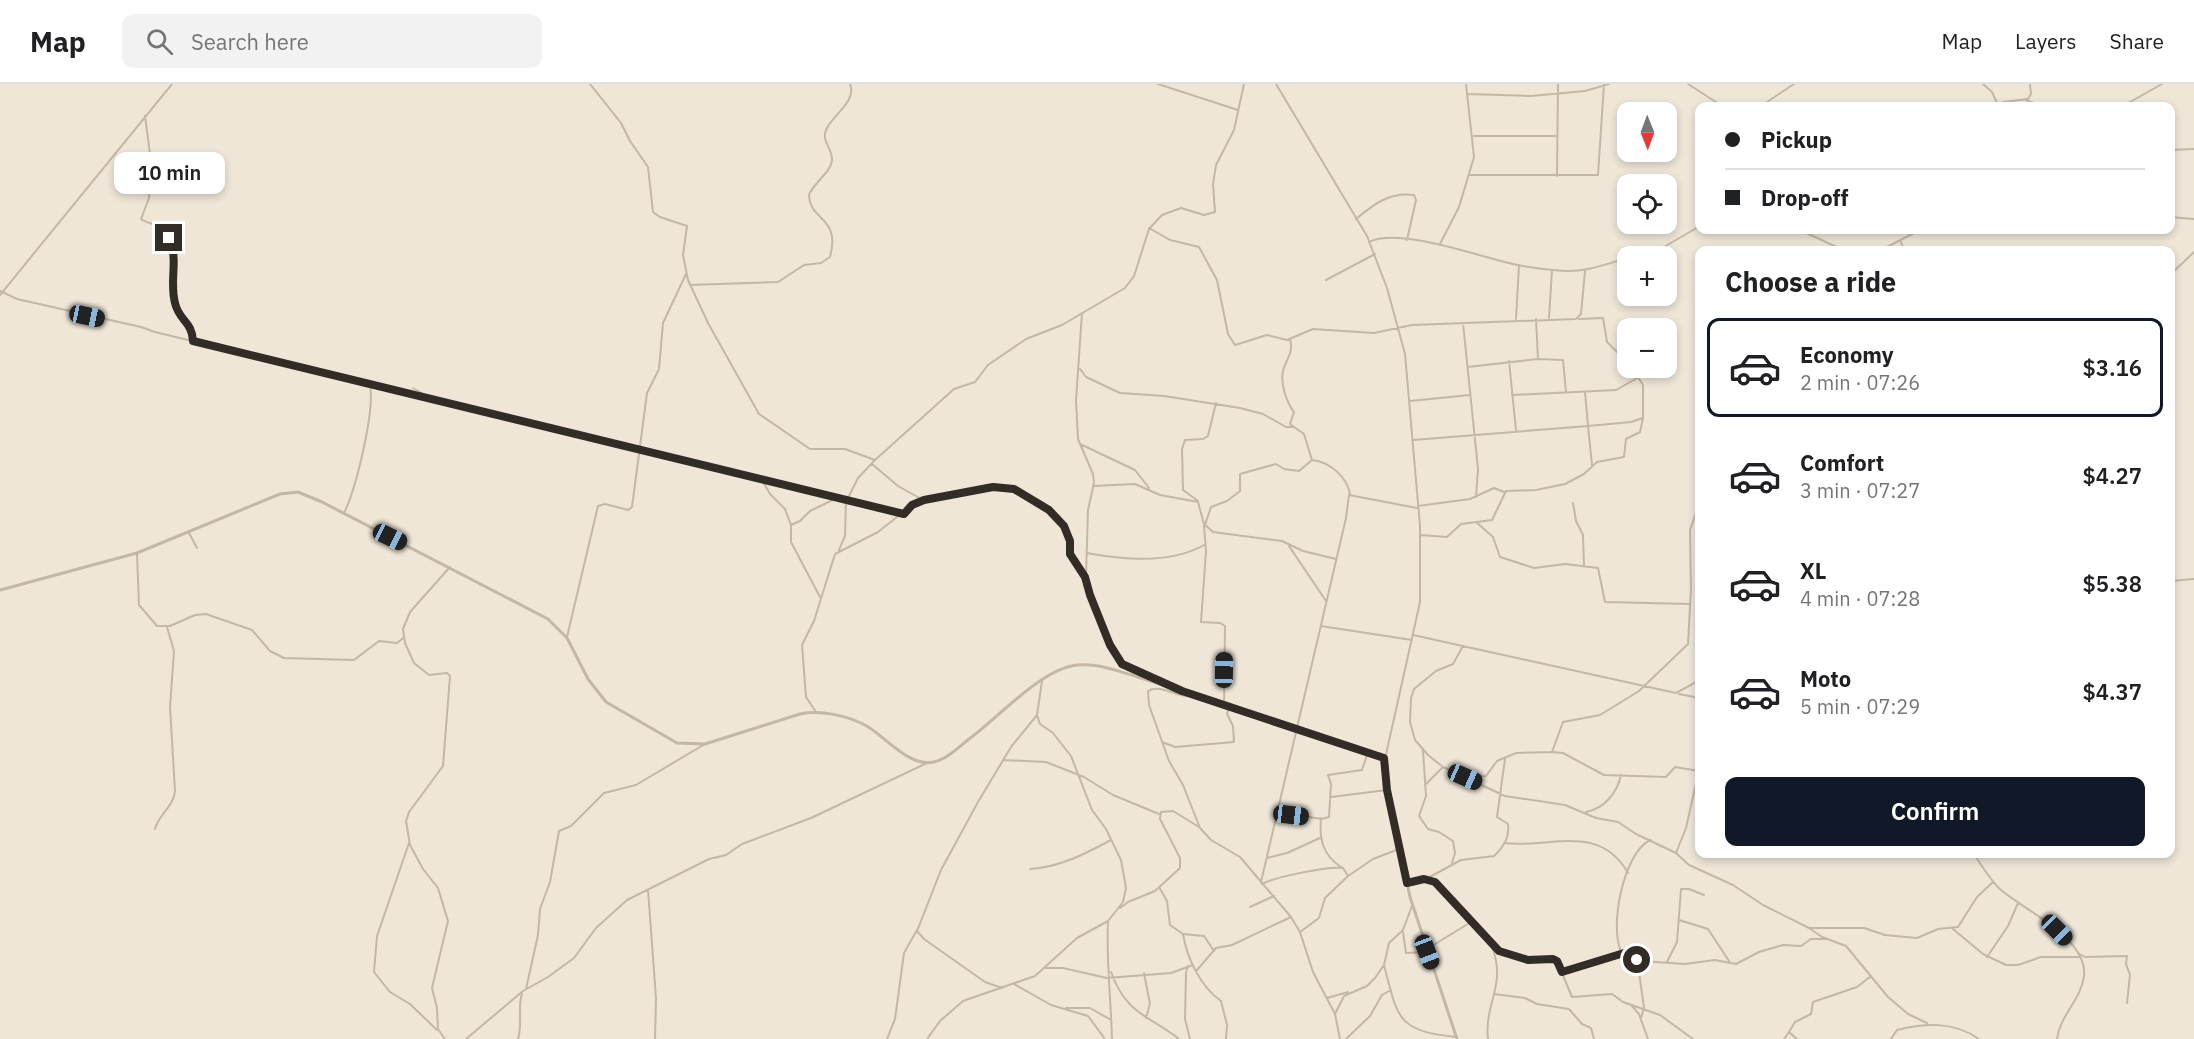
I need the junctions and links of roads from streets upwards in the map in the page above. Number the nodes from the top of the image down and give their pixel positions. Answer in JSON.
{"nodes":[{"id":1,"x":172,"y":84,"type":"edge"},
{"id":2,"x":590,"y":84,"type":"edge"},
{"id":3,"x":850,"y":84,"type":"edge"},
{"id":4,"x":1158,"y":84,"type":"edge"},
{"id":5,"x":1244,"y":84,"type":"edge"},
{"id":6,"x":1276,"y":84,"type":"edge"},
{"id":7,"x":1466,"y":84,"type":"edge"},
{"id":8,"x":1558,"y":84,"type":"edge"},
{"id":9,"x":1609,"y":84,"type":"edge"},
{"id":10,"x":1688,"y":84,"type":"edge"},
{"id":11,"x":1794,"y":84,"type":"edge"},
{"id":12,"x":1983,"y":84,"type":"edge"},
{"id":13,"x":2030,"y":84,"type":"edge"},
{"id":14,"x":2162,"y":84,"type":"edge"},
{"id":15,"x":1604,"y":85,"type":"edge"},
{"id":16,"x":1467,"y":94,"type":"junction"},
{"id":17,"x":1557,"y":94,"type":"junction"},
{"id":18,"x":2026,"y":100,"type":"junction"},
{"id":19,"x":1716,"y":102,"type":"edge"},
{"id":20,"x":1767,"y":102,"type":"edge"},
{"id":21,"x":1997,"y":102,"type":"edge"},
{"id":22,"x":2005,"y":102,"type":"edge"},
{"id":23,"x":2031,"y":102,"type":"edge"},
{"id":24,"x":2133,"y":102,"type":"edge"},
{"id":25,"x":1238,"y":110,"type":"junction"},
{"id":26,"x":145,"y":116,"type":"junction"},
{"id":27,"x":1474,"y":136,"type":"junction"},
{"id":28,"x":1556,"y":136,"type":"junction"},
{"id":29,"x":2194,"y":149,"type":"edge"},
{"id":30,"x":2175,"y":150,"type":"edge"},
{"id":31,"x":1470,"y":175,"type":"junction"},
{"id":32,"x":1557,"y":176,"type":"junction"},
{"id":33,"x":2175,"y":217,"type":"edge"},
{"id":34,"x":1356,"y":219,"type":"junction"},
{"id":35,"x":2194,"y":219,"type":"edge"},
{"id":36,"x":1149,"y":228,"type":"junction"},
{"id":37,"x":1695,"y":229,"type":"edge"},
{"id":38,"x":1809,"y":234,"type":"edge"},
{"id":39,"x":1914,"y":234,"type":"edge"},
{"id":40,"x":1407,"y":240,"type":"junction"},
{"id":41,"x":1369,"y":242,"type":"junction"},
{"id":42,"x":1901,"y":242,"type":"junction"},
{"id":43,"x":1440,"y":244,"type":"junction"},
{"id":44,"x":1666,"y":246,"type":"edge"},
{"id":45,"x":1834,"y":246,"type":"edge"},
{"id":46,"x":1891,"y":246,"type":"edge"},
{"id":47,"x":1902,"y":246,"type":"edge"},
{"id":48,"x":2194,"y":252,"type":"edge"},
{"id":49,"x":1375,"y":254,"type":"junction"},
{"id":50,"x":1617,"y":261,"type":"edge"},
{"id":51,"x":1519,"y":265,"type":"junction"},
{"id":52,"x":1552,"y":270,"type":"junction"},
{"id":53,"x":2175,"y":270,"type":"edge"},
{"id":54,"x":1585,"y":271,"type":"junction"},
{"id":55,"x":686,"y":274,"type":"junction"},
{"id":56,"x":1326,"y":280,"type":"dead end"},
{"id":57,"x":690,"y":285,"type":"junction"},
{"id":58,"x":1,"y":293,"type":"edge"},
{"id":59,"x":1082,"y":313,"type":"junction"},
{"id":60,"x":1536,"y":319,"type":"junction"},
{"id":61,"x":1548,"y":319,"type":"junction"},
{"id":62,"x":1576,"y":319,"type":"junction"},
{"id":63,"x":1516,"y":320,"type":"junction"},
{"id":64,"x":1463,"y":323,"type":"junction"},
{"id":65,"x":1399,"y":329,"type":"junction"},
{"id":66,"x":1290,"y":339,"type":"junction"},
{"id":67,"x":193,"y":341,"type":"junction"},
{"id":68,"x":1617,"y":352,"type":"edge"},
{"id":69,"x":1538,"y":358,"type":"junction"},
{"id":70,"x":1509,"y":361,"type":"junction"},
{"id":71,"x":1468,"y":367,"type":"junction"},
{"id":72,"x":1080,"y":369,"type":"junction"},
{"id":73,"x":1637,"y":378,"type":"edge"},
{"id":74,"x":1639,"y":378,"type":"edge"},
{"id":75,"x":370,"y":385,"type":"junction"},
{"id":76,"x":413,"y":388,"type":"dead end"},
{"id":77,"x":1566,"y":392,"type":"junction"},
{"id":78,"x":1585,"y":392,"type":"junction"},
{"id":79,"x":1470,"y":395,"type":"junction"},
{"id":80,"x":1512,"y":395,"type":"junction"},
{"id":81,"x":432,"y":400,"type":"junction"},
{"id":82,"x":1410,"y":401,"type":"junction"},
{"id":83,"x":1216,"y":404,"type":"junction"},
{"id":84,"x":1643,"y":418,"type":"junction"},
{"id":85,"x":1588,"y":426,"type":"junction"},
{"id":86,"x":1294,"y":428,"type":"junction"},
{"id":87,"x":1516,"y":431,"type":"junction"},
{"id":88,"x":1474,"y":433,"type":"junction"},
{"id":89,"x":1413,"y":440,"type":"junction"},
{"id":90,"x":1080,"y":444,"type":"junction"},
{"id":91,"x":640,"y":450,"type":"junction"},
{"id":92,"x":874,"y":460,"type":"junction"},
{"id":93,"x":1312,"y":460,"type":"junction"},
{"id":94,"x":872,"y":464,"type":"junction"},
{"id":95,"x":1592,"y":465,"type":"junction"},
{"id":96,"x":762,"y":480,"type":"junction"},
{"id":97,"x":1093,"y":486,"type":"junction"},
{"id":98,"x":1149,"y":489,"type":"junction"},
{"id":99,"x":1504,"y":492,"type":"junction"},
{"id":100,"x":1350,"y":494,"type":"junction"},
{"id":101,"x":1476,"y":497,"type":"junction"},
{"id":102,"x":837,"y":498,"type":"junction"},
{"id":103,"x":846,"y":500,"type":"junction"},
{"id":104,"x":924,"y":500,"type":"junction"},
{"id":105,"x":1198,"y":502,"type":"junction"},
{"id":106,"x":1573,"y":503,"type":"dead end"},
{"id":107,"x":1419,"y":507,"type":"junction"},
{"id":108,"x":343,"y":514,"type":"junction"},
{"id":109,"x":904,"y":514,"type":"junction"},
{"id":110,"x":1695,"y":516,"type":"edge"},
{"id":111,"x":1476,"y":522,"type":"junction"},
{"id":112,"x":1205,"y":524,"type":"junction"},
{"id":113,"x":791,"y":525,"type":"junction"},
{"id":114,"x":189,"y":533,"type":"junction"},
{"id":115,"x":1420,"y":535,"type":"junction"},
{"id":116,"x":1287,"y":543,"type":"junction"},
{"id":117,"x":1205,"y":545,"type":"junction"},
{"id":118,"x":198,"y":548,"type":"dead end"},
{"id":119,"x":838,"y":552,"type":"junction"},
{"id":120,"x":137,"y":553,"type":"junction"},
{"id":121,"x":1087,"y":553,"type":"junction"},
{"id":122,"x":1336,"y":559,"type":"junction"},
{"id":123,"x":1584,"y":566,"type":"junction"},
{"id":124,"x":450,"y":567,"type":"junction"},
{"id":125,"x":1085,"y":577,"type":"junction"},
{"id":126,"x":2194,"y":579,"type":"edge"},
{"id":127,"x":2175,"y":581,"type":"edge"},
{"id":128,"x":0,"y":590,"type":"edge"},
{"id":129,"x":821,"y":599,"type":"junction"},
{"id":130,"x":1326,"y":601,"type":"junction"},
{"id":131,"x":1690,"y":604,"type":"junction"},
{"id":132,"x":1321,"y":626,"type":"junction"},
{"id":133,"x":167,"y":627,"type":"junction"},
{"id":134,"x":1413,"y":635,"type":"junction"},
{"id":135,"x":404,"y":637,"type":"junction"},
{"id":136,"x":567,"y":638,"type":"junction"},
{"id":137,"x":1412,"y":640,"type":"junction"},
{"id":138,"x":1463,"y":646,"type":"junction"},
{"id":139,"x":1042,"y":681,"type":"junction"},
{"id":140,"x":1695,"y":683,"type":"edge"},
{"id":141,"x":1645,"y":687,"type":"junction"},
{"id":142,"x":1182,"y":691,"type":"junction"},
{"id":143,"x":1676,"y":693,"type":"junction"},
{"id":144,"x":1196,"y":696,"type":"junction"},
{"id":145,"x":1695,"y":697,"type":"edge"},
{"id":146,"x":1224,"y":705,"type":"junction"},
{"id":147,"x":1229,"y":707,"type":"junction"},
{"id":148,"x":816,"y":712,"type":"junction"},
{"id":149,"x":1037,"y":715,"type":"junction"},
{"id":150,"x":1295,"y":731,"type":"junction"},
{"id":151,"x":1162,"y":742,"type":"junction"},
{"id":152,"x":705,"y":744,"type":"junction"},
{"id":153,"x":1423,"y":750,"type":"junction"},
{"id":154,"x":1552,"y":752,"type":"junction"},
{"id":155,"x":1368,"y":753,"type":"junction"},
{"id":156,"x":1507,"y":757,"type":"junction"},
{"id":157,"x":1004,"y":760,"type":"junction"},
{"id":158,"x":1385,"y":760,"type":"junction"},
{"id":159,"x":929,"y":762,"type":"junction"},
{"id":160,"x":1443,"y":767,"type":"junction"},
{"id":161,"x":1695,"y":770,"type":"edge"},
{"id":162,"x":1078,"y":774,"type":"junction"},
{"id":163,"x":1621,"y":775,"type":"junction"},
{"id":164,"x":1465,"y":777,"type":"junction"},
{"id":165,"x":1425,"y":784,"type":"junction"},
{"id":166,"x":1695,"y":788,"type":"edge"},
{"id":167,"x":1387,"y":790,"type":"junction"},
{"id":168,"x":1500,"y":794,"type":"junction"},
{"id":169,"x":1330,"y":797,"type":"junction"},
{"id":170,"x":1276,"y":812,"type":"junction"},
{"id":171,"x":1584,"y":812,"type":"junction"},
{"id":172,"x":1160,"y":814,"type":"junction"},
{"id":173,"x":1321,"y":818,"type":"junction"},
{"id":174,"x":1200,"y":828,"type":"junction"},
{"id":175,"x":155,"y":829,"type":"dead end"},
{"id":176,"x":1320,"y":838,"type":"junction"},
{"id":177,"x":1111,"y":840,"type":"junction"},
{"id":178,"x":1651,"y":840,"type":"junction"},
{"id":179,"x":410,"y":842,"type":"junction"},
{"id":180,"x":1504,"y":843,"type":"junction"},
{"id":181,"x":1400,"y":849,"type":"junction"},
{"id":182,"x":1676,"y":853,"type":"junction"},
{"id":183,"x":1266,"y":858,"type":"junction"},
{"id":184,"x":1977,"y":858,"type":"edge"},
{"id":185,"x":1452,"y":863,"type":"junction"},
{"id":186,"x":1343,"y":868,"type":"junction"},
{"id":187,"x":1030,"y":869,"type":"dead end"},
{"id":188,"x":1628,"y":873,"type":"junction"},
{"id":189,"x":1348,"y":876,"type":"junction"},
{"id":190,"x":1426,"y":879,"type":"junction"},
{"id":191,"x":1993,"y":882,"type":"junction"},
{"id":192,"x":1262,"y":883,"type":"junction"},
{"id":193,"x":1407,"y":883,"type":"junction"},
{"id":194,"x":1159,"y":887,"type":"junction"},
{"id":195,"x":648,"y":890,"type":"junction"},
{"id":196,"x":1704,"y":895,"type":"dead end"},
{"id":197,"x":1274,"y":896,"type":"junction"},
{"id":198,"x":2018,"y":903,"type":"junction"},
{"id":199,"x":1412,"y":906,"type":"junction"},
{"id":200,"x":1250,"y":907,"type":"dead end"},
{"id":201,"x":1118,"y":910,"type":"junction"},
{"id":202,"x":1291,"y":917,"type":"junction"},
{"id":203,"x":1678,"y":919,"type":"junction"},
{"id":204,"x":1108,"y":921,"type":"junction"},
{"id":205,"x":1471,"y":922,"type":"junction"},
{"id":206,"x":1809,"y":928,"type":"junction"},
{"id":207,"x":1953,"y":929,"type":"junction"},
{"id":208,"x":917,"y":930,"type":"junction"},
{"id":209,"x":1403,"y":930,"type":"junction"},
{"id":210,"x":1300,"y":932,"type":"junction"},
{"id":211,"x":1183,"y":934,"type":"junction"},
{"id":212,"x":1828,"y":939,"type":"junction"},
{"id":213,"x":1491,"y":944,"type":"junction"},
{"id":214,"x":1214,"y":951,"type":"junction"},
{"id":215,"x":1426,"y":951,"type":"junction"},
{"id":216,"x":1622,"y":953,"type":"junction"},
{"id":217,"x":2079,"y":955,"type":"junction"},
{"id":218,"x":1987,"y":957,"type":"junction"},
{"id":219,"x":1641,"y":961,"type":"junction"},
{"id":220,"x":1729,"y":961,"type":"junction"},
{"id":221,"x":1667,"y":962,"type":"junction"},
{"id":222,"x":1193,"y":965,"type":"junction"},
{"id":223,"x":1384,"y":965,"type":"junction"},
{"id":224,"x":1188,"y":966,"type":"junction"},
{"id":225,"x":1044,"y":968,"type":"junction"},
{"id":226,"x":1197,"y":970,"type":"junction"},
{"id":227,"x":1562,"y":972,"type":"junction"},
{"id":228,"x":1144,"y":974,"type":"junction"},
{"id":229,"x":1871,"y":976,"type":"junction"},
{"id":230,"x":1111,"y":977,"type":"junction"},
{"id":231,"x":1014,"y":984,"type":"junction"},
{"id":232,"x":1002,"y":988,"type":"junction"},
{"id":233,"x":1391,"y":990,"type":"junction"},
{"id":234,"x":524,"y":991,"type":"junction"},
{"id":235,"x":1350,"y":992,"type":"junction"},
{"id":236,"x":1494,"y":994,"type":"junction"},
{"id":237,"x":1327,"y":998,"type":"junction"},
{"id":238,"x":2127,"y":1003,"type":"dead end"},
{"id":239,"x":1631,"y":1004,"type":"junction"},
{"id":240,"x":1064,"y":1008,"type":"junction"},
{"id":241,"x":1644,"y":1008,"type":"junction"},
{"id":242,"x":1335,"y":1014,"type":"junction"},
{"id":243,"x":1146,"y":1018,"type":"junction"},
{"id":244,"x":1641,"y":1018,"type":"junction"},
{"id":245,"x":1111,"y":1020,"type":"junction"},
{"id":246,"x":1927,"y":1023,"type":"junction"},
{"id":247,"x":440,"y":1031,"type":"junction"},
{"id":248,"x":1789,"y":1032,"type":"junction"},
{"id":249,"x":1457,"y":1038,"type":"edge"},
{"id":250,"x":445,"y":1039,"type":"edge"},
{"id":251,"x":466,"y":1039,"type":"edge"},
{"id":252,"x":518,"y":1039,"type":"edge"},
{"id":253,"x":655,"y":1039,"type":"edge"},
{"id":254,"x":887,"y":1039,"type":"edge"},
{"id":255,"x":927,"y":1039,"type":"edge"},
{"id":256,"x":1105,"y":1039,"type":"edge"},
{"id":257,"x":1112,"y":1039,"type":"edge"},
{"id":258,"x":1179,"y":1039,"type":"edge"},
{"id":259,"x":1190,"y":1039,"type":"edge"},
{"id":260,"x":1226,"y":1039,"type":"edge"},
{"id":261,"x":1340,"y":1039,"type":"edge"},
{"id":262,"x":1346,"y":1039,"type":"edge"},
{"id":263,"x":1488,"y":1039,"type":"edge"},
{"id":264,"x":1594,"y":1039,"type":"edge"},
{"id":265,"x":1648,"y":1039,"type":"edge"},
{"id":266,"x":1693,"y":1039,"type":"edge"},
{"id":267,"x":1784,"y":1039,"type":"edge"},
{"id":268,"x":1797,"y":1039,"type":"edge"},
{"id":269,"x":1891,"y":1039,"type":"edge"},
{"id":270,"x":1979,"y":1039,"type":"edge"},
{"id":271,"x":2057,"y":1039,"type":"edge"}],
"edges":[{"from":1,"to":26,"type":"street"},
{"from":2,"to":55,"type":"street"},
{"from":3,"to":57,"type":"street"},
{"from":4,"to":25,"type":"street"},
{"from":5,"to":25,"type":"street"},
{"from":6,"to":34,"type":"street"},
{"from":7,"to":16,"type":"street"},
{"from":8,"to":17,"type":"street"},
{"from":9,"to":15,"type":"street"},
{"from":10,"to":19,"type":"street"},
{"from":11,"to":20,"type":"street"},
{"from":12,"to":21,"type":"street"},
{"from":13,"to":18,"type":"street"},
{"from":14,"to":24,"type":"street"},
{"from":15,"to":17,"type":"street"},
{"from":15,"to":32,"type":"street"},
{"from":16,"to":17,"type":"street"},
{"from":16,"to":27,"type":"street"},
{"from":17,"to":28,"type":"street"},
{"from":18,"to":22,"type":"street"},
{"from":18,"to":23,"type":"street"},
{"from":25,"to":36,"type":"street"},
{"from":26,"to":58,"type":"street"},
{"from":26,"to":67,"type":"street"},
{"from":27,"to":28,"type":"street"},
{"from":27,"to":31,"type":"street"},
{"from":28,"to":32,"type":"street"},
{"from":29,"to":30,"type":"street"},
{"from":31,"to":32,"type":"street"},
{"from":31,"to":43,"type":"street"},
{"from":33,"to":35,"type":"street"},
{"from":34,"to":40,"type":"street"},
{"from":34,"to":41,"type":"street"},
{"from":36,"to":59,"type":"street"},
{"from":36,"to":66,"type":"street"},
{"from":37,"to":44,"type":"street"},
{"from":38,"to":45,"type":"street"},
{"from":39,"to":42,"type":"street"},
{"from":40,"to":41,"type":"street"},
{"from":40,"to":43,"type":"street"},
{"from":41,"to":49,"type":"street"},
{"from":42,"to":46,"type":"street"},
{"from":42,"to":47,"type":"street"},
{"from":43,"to":51,"type":"street"},
{"from":48,"to":53,"type":"street"},
{"from":49,"to":56,"type":"street"},
{"from":49,"to":65,"type":"street"},
{"from":50,"to":54,"type":"street"},
{"from":51,"to":52,"type":"street"},
{"from":51,"to":63,"type":"street"},
{"from":52,"to":54,"type":"street"},
{"from":52,"to":61,"type":"street"},
{"from":54,"to":62,"type":"street"},
{"from":55,"to":57,"type":"street"},
{"from":55,"to":91,"type":"street"},
{"from":57,"to":92,"type":"street"},
{"from":58,"to":67,"type":"street"},
{"from":59,"to":72,"type":"street"},
{"from":59,"to":92,"type":"street"},
{"from":60,"to":61,"type":"street"},
{"from":60,"to":63,"type":"street"},
{"from":60,"to":69,"type":"street"},
{"from":61,"to":62,"type":"street"},
{"from":62,"to":68,"type":"street"},
{"from":63,"to":64,"type":"street"},
{"from":64,"to":65,"type":"street"},
{"from":64,"to":71,"type":"street"},
{"from":65,"to":66,"type":"street"},
{"from":65,"to":82,"type":"street"},
{"from":66,"to":86,"type":"street"},
{"from":67,"to":75,"type":"street"},
{"from":69,"to":70,"type":"street"},
{"from":69,"to":77,"type":"street"},
{"from":70,"to":71,"type":"street"},
{"from":70,"to":80,"type":"street"},
{"from":71,"to":79,"type":"street"},
{"from":72,"to":83,"type":"street"},
{"from":72,"to":90,"type":"street"},
{"from":73,"to":78,"type":"street"},
{"from":74,"to":84,"type":"street"},
{"from":75,"to":81,"type":"street"},
{"from":75,"to":108,"type":"street"},
{"from":76,"to":81,"type":"street"},
{"from":77,"to":78,"type":"street"},
{"from":77,"to":80,"type":"street"},
{"from":78,"to":85,"type":"street"},
{"from":79,"to":82,"type":"street"},
{"from":79,"to":88,"type":"street"},
{"from":80,"to":87,"type":"street"},
{"from":81,"to":91,"type":"street"},
{"from":82,"to":89,"type":"street"},
{"from":83,"to":86,"type":"street"},
{"from":83,"to":105,"type":"street"},
{"from":84,"to":85,"type":"street"},
{"from":84,"to":95,"type":"street"},
{"from":85,"to":87,"type":"street"},
{"from":85,"to":95,"type":"street"},
{"from":86,"to":93,"type":"street"},
{"from":87,"to":88,"type":"street"},
{"from":88,"to":89,"type":"street"},
{"from":88,"to":101,"type":"street"},
{"from":89,"to":107,"type":"street"},
{"from":90,"to":97,"type":"street"},
{"from":90,"to":98,"type":"street"},
{"from":91,"to":96,"type":"street"},
{"from":91,"to":136,"type":"street"},
{"from":92,"to":94,"type":"street"},
{"from":93,"to":100,"type":"street"},
{"from":93,"to":112,"type":"street"},
{"from":94,"to":103,"type":"street"},
{"from":94,"to":104,"type":"street"},
{"from":95,"to":99,"type":"street"},
{"from":96,"to":102,"type":"street"},
{"from":96,"to":113,"type":"street"},
{"from":97,"to":98,"type":"street"},
{"from":97,"to":121,"type":"street"},
{"from":98,"to":105,"type":"street"},
{"from":99,"to":101,"type":"street"},
{"from":99,"to":111,"type":"street"},
{"from":100,"to":107,"type":"street"},
{"from":100,"to":122,"type":"street"},
{"from":101,"to":107,"type":"street"},
{"from":102,"to":103,"type":"street"},
{"from":102,"to":113,"type":"street"},
{"from":103,"to":109,"type":"street"},
{"from":103,"to":119,"type":"street"},
{"from":104,"to":109,"type":"street"},
{"from":104,"to":125,"type":"street"},
{"from":105,"to":112,"type":"street"},
{"from":106,"to":123,"type":"street"},
{"from":107,"to":115,"type":"street"},
{"from":108,"to":114,"type":"street"},
{"from":108,"to":124,"type":"street"},
{"from":109,"to":119,"type":"street"},
{"from":110,"to":131,"type":"street"},
{"from":111,"to":115,"type":"street"},
{"from":111,"to":123,"type":"street"},
{"from":112,"to":116,"type":"street"},
{"from":112,"to":117,"type":"street"},
{"from":113,"to":129,"type":"street"},
{"from":114,"to":118,"type":"street"},
{"from":114,"to":120,"type":"street"},
{"from":115,"to":134,"type":"street"},
{"from":116,"to":122,"type":"street"},
{"from":116,"to":130,"type":"street"},
{"from":117,"to":121,"type":"street"},
{"from":117,"to":146,"type":"street"},
{"from":119,"to":129,"type":"street"},
{"from":120,"to":128,"type":"street"},
{"from":120,"to":133,"type":"street"},
{"from":121,"to":125,"type":"street"},
{"from":122,"to":130,"type":"street"},
{"from":123,"to":131,"type":"street"},
{"from":124,"to":135,"type":"street"},
{"from":124,"to":136,"type":"street"},
{"from":125,"to":142,"type":"street"},
{"from":126,"to":127,"type":"street"},
{"from":129,"to":148,"type":"street"},
{"from":130,"to":132,"type":"street"},
{"from":131,"to":141,"type":"street"},
{"from":132,"to":137,"type":"street"},
{"from":132,"to":150,"type":"street"},
{"from":133,"to":135,"type":"street"},
{"from":133,"to":175,"type":"street"},
{"from":134,"to":137,"type":"street"},
{"from":134,"to":138,"type":"street"},
{"from":135,"to":179,"type":"street"},
{"from":136,"to":152,"type":"street"},
{"from":137,"to":158,"type":"street"},
{"from":138,"to":141,"type":"street"},
{"from":138,"to":153,"type":"street"},
{"from":139,"to":142,"type":"street"},
{"from":139,"to":149,"type":"street"},
{"from":139,"to":159,"type":"street"},
{"from":140,"to":143,"type":"street"},
{"from":141,"to":143,"type":"street"},
{"from":141,"to":154,"type":"street"},
{"from":142,"to":144,"type":"street"},
{"from":143,"to":145,"type":"street"},
{"from":144,"to":146,"type":"street"},
{"from":144,"to":151,"type":"street"},
{"from":146,"to":147,"type":"street"},
{"from":147,"to":150,"type":"street"},
{"from":147,"to":151,"type":"street"},
{"from":148,"to":152,"type":"street"},
{"from":148,"to":159,"type":"street"},
{"from":149,"to":157,"type":"street"},
{"from":149,"to":162,"type":"street"},
{"from":150,"to":155,"type":"street"},
{"from":150,"to":170,"type":"street"},
{"from":151,"to":174,"type":"street"},
{"from":152,"to":234,"type":"street"},
{"from":153,"to":160,"type":"street"},
{"from":153,"to":165,"type":"street"},
{"from":154,"to":156,"type":"street"},
{"from":154,"to":163,"type":"street"},
{"from":155,"to":158,"type":"street"},
{"from":155,"to":169,"type":"street"},
{"from":156,"to":164,"type":"street"},
{"from":156,"to":168,"type":"street"},
{"from":157,"to":162,"type":"street"},
{"from":157,"to":208,"type":"street"},
{"from":158,"to":167,"type":"street"},
{"from":159,"to":195,"type":"street"},
{"from":160,"to":164,"type":"street"},
{"from":160,"to":165,"type":"street"},
{"from":161,"to":163,"type":"street"},
{"from":162,"to":172,"type":"street"},
{"from":162,"to":177,"type":"street"},
{"from":163,"to":171,"type":"street"},
{"from":164,"to":168,"type":"street"},
{"from":165,"to":185,"type":"street"},
{"from":166,"to":182,"type":"street"},
{"from":167,"to":169,"type":"street"},
{"from":167,"to":181,"type":"street"},
{"from":168,"to":171,"type":"street"},
{"from":168,"to":180,"type":"street"},
{"from":169,"to":173,"type":"street"},
{"from":170,"to":173,"type":"street"},
{"from":170,"to":183,"type":"street"},
{"from":171,"to":178,"type":"street"},
{"from":172,"to":174,"type":"street"},
{"from":172,"to":194,"type":"street"},
{"from":173,"to":176,"type":"street"},
{"from":174,"to":192,"type":"street"},
{"from":176,"to":183,"type":"street"},
{"from":176,"to":186,"type":"street"},
{"from":177,"to":187,"type":"street"},
{"from":177,"to":201,"type":"street"},
{"from":178,"to":182,"type":"street"},
{"from":178,"to":188,"type":"street"},
{"from":179,"to":247,"type":"street"},
{"from":179,"to":247,"type":"street"},
{"from":180,"to":185,"type":"street"},
{"from":180,"to":188,"type":"street"},
{"from":181,"to":189,"type":"street"},
{"from":181,"to":193,"type":"street"},
{"from":182,"to":206,"type":"street"},
{"from":183,"to":192,"type":"street"},
{"from":184,"to":191,"type":"street"},
{"from":185,"to":190,"type":"street"},
{"from":186,"to":189,"type":"street"},
{"from":186,"to":192,"type":"street"},
{"from":188,"to":216,"type":"street"},
{"from":189,"to":210,"type":"street"},
{"from":190,"to":193,"type":"street"},
{"from":190,"to":205,"type":"street"},
{"from":191,"to":198,"type":"street"},
{"from":191,"to":207,"type":"street"},
{"from":192,"to":197,"type":"street"},
{"from":193,"to":199,"type":"street"},
{"from":194,"to":201,"type":"street"},
{"from":194,"to":211,"type":"street"},
{"from":195,"to":234,"type":"street"},
{"from":195,"to":253,"type":"street"},
{"from":196,"to":203,"type":"street"},
{"from":197,"to":200,"type":"street"},
{"from":197,"to":202,"type":"street"},
{"from":198,"to":217,"type":"street"},
{"from":198,"to":218,"type":"street"},
{"from":199,"to":209,"type":"street"},
{"from":199,"to":215,"type":"street"},
{"from":201,"to":204,"type":"street"},
{"from":202,"to":210,"type":"street"},
{"from":202,"to":214,"type":"street"},
{"from":203,"to":220,"type":"street"},
{"from":203,"to":221,"type":"street"},
{"from":204,"to":225,"type":"street"},
{"from":204,"to":230,"type":"street"},
{"from":205,"to":213,"type":"street"},
{"from":205,"to":215,"type":"street"},
{"from":206,"to":207,"type":"street"},
{"from":206,"to":212,"type":"street"},
{"from":207,"to":218,"type":"street"},
{"from":208,"to":232,"type":"street"},
{"from":208,"to":254,"type":"street"},
{"from":209,"to":215,"type":"street"},
{"from":209,"to":223,"type":"street"},
{"from":210,"to":237,"type":"street"},
{"from":211,"to":214,"type":"street"},
{"from":211,"to":222,"type":"street"},
{"from":212,"to":220,"type":"street"},
{"from":212,"to":229,"type":"street"},
{"from":213,"to":227,"type":"street"},
{"from":213,"to":236,"type":"street"},
{"from":214,"to":226,"type":"street"},
{"from":215,"to":249,"type":"street"},
{"from":216,"to":219,"type":"street"},
{"from":216,"to":227,"type":"street"},
{"from":217,"to":218,"type":"street"},
{"from":217,"to":238,"type":"street"},
{"from":217,"to":271,"type":"street"},
{"from":219,"to":221,"type":"street"},
{"from":219,"to":241,"type":"street"},
{"from":220,"to":221,"type":"street"},
{"from":222,"to":224,"type":"street"},
{"from":222,"to":226,"type":"street"},
{"from":223,"to":233,"type":"street"},
{"from":223,"to":235,"type":"street"},
{"from":224,"to":228,"type":"street"},
{"from":224,"to":259,"type":"street"},
{"from":225,"to":230,"type":"street"},
{"from":225,"to":231,"type":"street"},
{"from":226,"to":260,"type":"street"},
{"from":227,"to":239,"type":"street"},
{"from":228,"to":230,"type":"street"},
{"from":228,"to":243,"type":"street"},
{"from":229,"to":246,"type":"street"},
{"from":229,"to":248,"type":"street"},
{"from":230,"to":243,"type":"street"},
{"from":230,"to":245,"type":"street"},
{"from":231,"to":232,"type":"street"},
{"from":231,"to":240,"type":"street"},
{"from":232,"to":255,"type":"street"},
{"from":233,"to":249,"type":"street"},
{"from":233,"to":262,"type":"street"},
{"from":234,"to":251,"type":"street"},
{"from":234,"to":252,"type":"street"},
{"from":235,"to":237,"type":"street"},
{"from":235,"to":242,"type":"street"},
{"from":236,"to":263,"type":"street"},
{"from":236,"to":264,"type":"street"},
{"from":237,"to":242,"type":"street"},
{"from":239,"to":241,"type":"street"},
{"from":239,"to":244,"type":"street"},
{"from":240,"to":245,"type":"street"},
{"from":240,"to":256,"type":"street"},
{"from":241,"to":244,"type":"street"},
{"from":241,"to":266,"type":"street"},
{"from":242,"to":261,"type":"street"},
{"from":243,"to":258,"type":"street"},
{"from":244,"to":265,"type":"street"},
{"from":245,"to":257,"type":"street"},
{"from":246,"to":269,"type":"street"},
{"from":246,"to":270,"type":"street"},
{"from":247,"to":250,"type":"street"},
{"from":248,"to":267,"type":"street"},
{"from":248,"to":268,"type":"street"}]}
